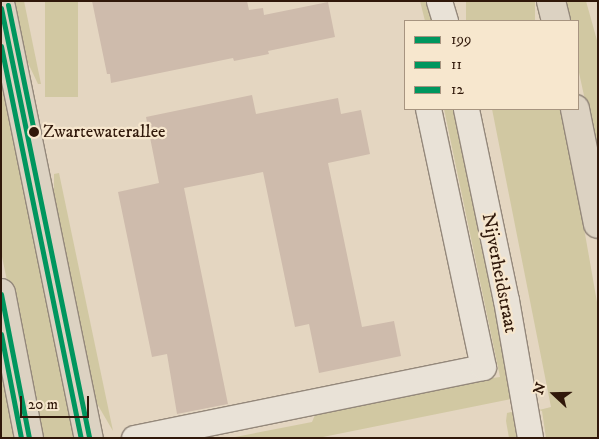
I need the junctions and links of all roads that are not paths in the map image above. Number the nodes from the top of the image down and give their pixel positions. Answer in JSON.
{"nodes":[{"id":1,"x":439,"y":1,"type":"edge"},
{"id":2,"x":551,"y":1,"type":"edge"},
{"id":3,"x":1,"y":7,"type":"edge"},
{"id":4,"x":445,"y":20,"type":"edge"},
{"id":5,"x":556,"y":20,"type":"edge"},
{"id":6,"x":428,"y":110,"type":"edge"},
{"id":7,"x":466,"y":110,"type":"edge"},
{"id":8,"x":575,"y":110,"type":"edge"},
{"id":9,"x":598,"y":224,"type":"edge"},
{"id":10,"x":1,"y":293,"type":"edge"},
{"id":11,"x":29,"y":438,"type":"edge"},
{"id":12,"x":89,"y":438,"type":"edge"},
{"id":13,"x":134,"y":438,"type":"edge"},
{"id":14,"x":530,"y":438,"type":"edge"}],
"edges":[{"from":1,"to":4,"type":"street"},
{"from":2,"to":5,"type":"main road"},
{"from":3,"to":12,"type":"main road"},
{"from":6,"to":13,"type":"street"},
{"from":7,"to":14,"type":"street","name":"Nijverheidstraat"},
{"from":8,"to":9,"type":"main road"},
{"from":10,"to":11,"type":"main road"}]}
